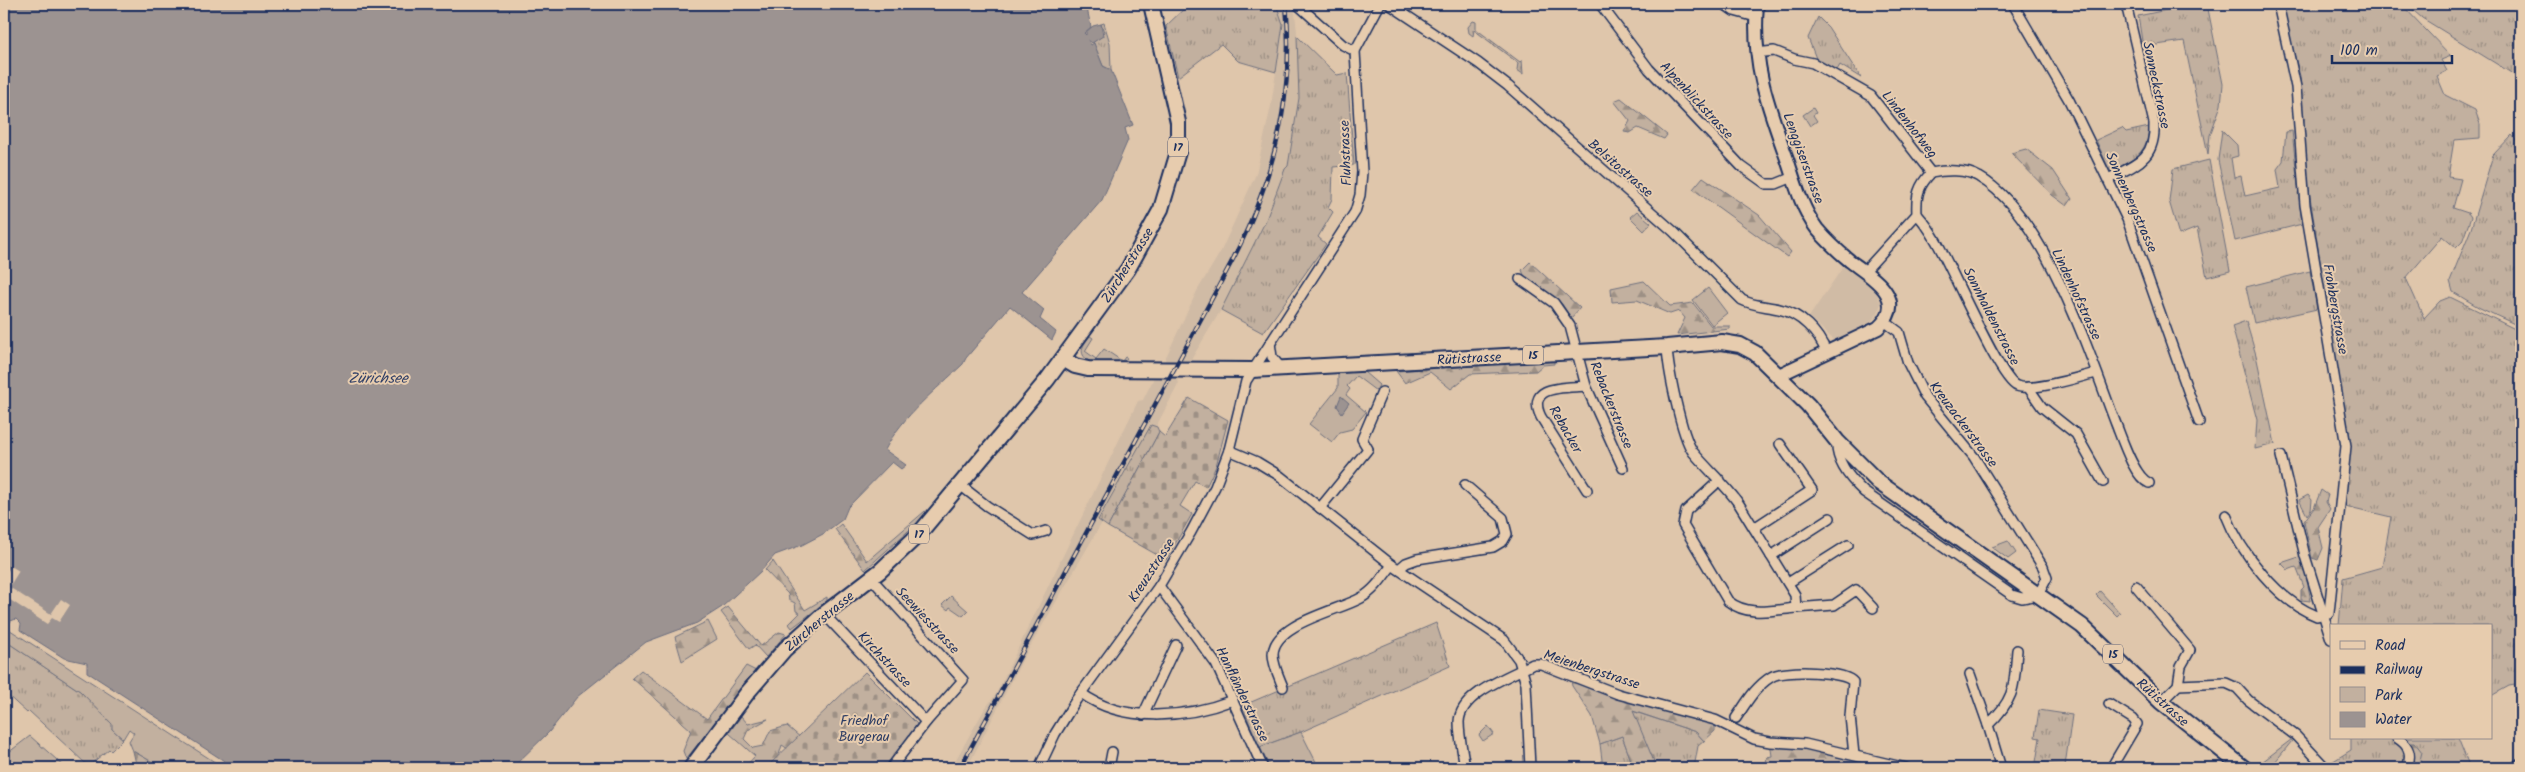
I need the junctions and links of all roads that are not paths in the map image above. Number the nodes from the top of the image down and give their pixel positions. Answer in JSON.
{"nodes":[{"id":1,"x":1151,"y":4,"type":"edge"},
{"id":2,"x":1297,"y":4,"type":"edge"},
{"id":3,"x":1380,"y":4,"type":"edge"},
{"id":4,"x":1389,"y":4,"type":"edge"},
{"id":5,"x":1600,"y":4,"type":"edge"},
{"id":6,"x":1724,"y":4,"type":"edge"},
{"id":7,"x":1757,"y":4,"type":"edge"},
{"id":8,"x":2013,"y":4,"type":"edge"},
{"id":9,"x":2126,"y":4,"type":"edge"},
{"id":10,"x":2278,"y":4,"type":"edge"},
{"id":11,"x":1756,"y":17,"type":"junction"},
{"id":12,"x":1355,"y":52,"type":"junction"},
{"id":13,"x":1756,"y":53,"type":"junction"},
{"id":14,"x":1931,"y":173,"type":"junction"},
{"id":15,"x":1793,"y":177,"type":"junction"},
{"id":16,"x":2108,"y":179,"type":"junction"},
{"id":17,"x":1917,"y":214,"type":"junction"},
{"id":18,"x":1865,"y":270,"type":"junction"},
{"id":19,"x":1520,"y":279,"type":"dead end"},
{"id":20,"x":1884,"y":321,"type":"junction"},
{"id":21,"x":1270,"y":342,"type":"junction"},
{"id":22,"x":1667,"y":347,"type":"junction"},
{"id":23,"x":1576,"y":352,"type":"junction"},
{"id":24,"x":1826,"y":352,"type":"junction"},
{"id":25,"x":1064,"y":359,"type":"junction"},
{"id":26,"x":1281,"y":368,"type":"junction"},
{"id":27,"x":1252,"y":370,"type":"junction"},
{"id":28,"x":2096,"y":373,"type":"junction"},
{"id":29,"x":1779,"y":375,"type":"junction"},
{"id":30,"x":1586,"y":386,"type":"junction"},
{"id":31,"x":2028,"y":387,"type":"junction"},
{"id":32,"x":1382,"y":392,"type":"dead end"},
{"id":33,"x":2199,"y":422,"type":"dead end"},
{"id":34,"x":1780,"y":444,"type":"dead end"},
{"id":35,"x":1229,"y":450,"type":"junction"},
{"id":36,"x":2281,"y":456,"type":"dead end"},
{"id":37,"x":1623,"y":468,"type":"dead end"},
{"id":38,"x":1720,"y":480,"type":"junction"},
{"id":39,"x":2103,"y":482,"type":"dead end"},
{"id":40,"x":2149,"y":483,"type":"dead end"},
{"id":41,"x":960,"y":485,"type":"junction"},
{"id":42,"x":1465,"y":485,"type":"dead end"},
{"id":43,"x":1587,"y":490,"type":"dead end"},
{"id":44,"x":1320,"y":508,"type":"junction"},
{"id":45,"x":2226,"y":515,"type":"dead end"},
{"id":46,"x":1830,"y":518,"type":"dead end"},
{"id":47,"x":1754,"y":528,"type":"junction"},
{"id":48,"x":1046,"y":531,"type":"dead end"},
{"id":49,"x":1848,"y":545,"type":"dead end"},
{"id":50,"x":1771,"y":556,"type":"junction"},
{"id":51,"x":1395,"y":567,"type":"junction"},
{"id":52,"x":872,"y":579,"type":"junction"},
{"id":53,"x":1788,"y":583,"type":"junction"},
{"id":54,"x":1159,"y":586,"type":"junction"},
{"id":55,"x":2136,"y":586,"type":"dead end"},
{"id":56,"x":2038,"y":596,"type":"junction"},
{"id":57,"x":1796,"y":608,"type":"junction"},
{"id":58,"x":1873,"y":608,"type":"dead end"},
{"id":59,"x":824,"y":614,"type":"junction"},
{"id":60,"x":2323,"y":615,"type":"junction"},
{"id":61,"x":2330,"y":635,"type":"edge"},
{"id":62,"x":1176,"y":645,"type":"dead end"},
{"id":63,"x":2017,"y":650,"type":"dead end"},
{"id":64,"x":1522,"y":670,"type":"junction"},
{"id":65,"x":1970,"y":674,"type":"dead end"},
{"id":66,"x":2178,"y":685,"type":"junction"},
{"id":67,"x":1283,"y":687,"type":"dead end"},
{"id":68,"x":1080,"y":693,"type":"junction"},
{"id":69,"x":1233,"y":700,"type":"junction"},
{"id":70,"x":2161,"y":702,"type":"junction"},
{"id":71,"x":2109,"y":704,"type":"dead end"},
{"id":72,"x":1143,"y":715,"type":"junction"},
{"id":73,"x":1736,"y":718,"type":"dead end"},
{"id":74,"x":926,"y":722,"type":"junction"},
{"id":75,"x":1988,"y":725,"type":"junction"},
{"id":76,"x":2400,"y":740,"type":"edge"},
{"id":77,"x":1112,"y":752,"type":"dead end"},
{"id":78,"x":1854,"y":755,"type":"junction"},
{"id":79,"x":691,"y":768,"type":"edge"},
{"id":80,"x":891,"y":768,"type":"edge"},
{"id":81,"x":1039,"y":768,"type":"edge"},
{"id":82,"x":1109,"y":768,"type":"edge"},
{"id":83,"x":1263,"y":768,"type":"edge"},
{"id":84,"x":1465,"y":768,"type":"edge"},
{"id":85,"x":1530,"y":768,"type":"edge"},
{"id":86,"x":1906,"y":768,"type":"edge"},
{"id":87,"x":2001,"y":768,"type":"edge"},
{"id":88,"x":2111,"y":768,"type":"edge"},
{"id":89,"x":2244,"y":768,"type":"edge"},
{"id":90,"x":2326,"y":768,"type":"edge"},
{"id":91,"x":2407,"y":768,"type":"edge"}],
"edges":[{"from":1,"to":25,"type":"main road","name":"Zürcherstrasse","number":"17"},
{"from":2,"to":12,"type":"street"},
{"from":3,"to":12,"type":"street"},
{"from":4,"to":24,"type":"street","name":"Belsitostrasse"},
{"from":5,"to":15,"type":"street","name":"Alpenblickstrasse"},
{"from":6,"to":11,"type":"street"},
{"from":7,"to":11,"type":"street","name":"Lenggiserstrasse"},
{"from":8,"to":16,"type":"street","name":"Sonnenbergstrasse"},
{"from":9,"to":16,"type":"street","name":"Sonneckstrasse"},
{"from":10,"to":60,"type":"street","name":"Frohbergstrasse"},
{"from":11,"to":13,"type":"street","name":"Lenggiserstrasse"},
{"from":12,"to":21,"type":"street","name":"Fluhstrasse"},
{"from":13,"to":14,"type":"street","name":"Lindenhofweg"},
{"from":13,"to":15,"type":"street","name":"Lenggiserstrasse"},
{"from":14,"to":17,"type":"street"},
{"from":14,"to":28,"type":"street","name":"Lindenhofstrasse"},
{"from":15,"to":18,"type":"street","name":"Lenggiserstrasse"},
{"from":16,"to":33,"type":"street","name":"Sonnenbergstrasse"},
{"from":17,"to":18,"type":"street"},
{"from":17,"to":31,"type":"street","name":"Sonnhaldenstrasse"},
{"from":18,"to":20,"type":"street","name":"Lenggiserstrasse"},
{"from":19,"to":23,"type":"street","name":"Rebackerstrasse"},
{"from":20,"to":24,"type":"street"},
{"from":20,"to":56,"type":"street","name":"Kreuzackerstrasse"},
{"from":21,"to":26,"type":"street"},
{"from":21,"to":27,"type":"street","name":"Fluhstrasse"},
{"from":22,"to":23,"type":"main road","name":"Rütistrasse","number":"15"},
{"from":22,"to":29,"type":"main road","name":"Rütistrasse","number":"15"},
{"from":22,"to":38,"type":"street"},
{"from":23,"to":26,"type":"main road","name":"Rütistrasse","number":"15"},
{"from":23,"to":30,"type":"street","name":"Rebackerstrasse"},
{"from":24,"to":29,"type":"street"},
{"from":25,"to":27,"type":"main road","name":"Rütistrasse","number":"15"},
{"from":25,"to":41,"type":"main road","name":"Zürcherstrasse","number":"17"},
{"from":26,"to":27,"type":"main road","name":"Rütistrasse","number":"15"},
{"from":27,"to":35,"type":"street","name":"Kreuzstrasse"},
{"from":28,"to":31,"type":"street"},
{"from":28,"to":40,"type":"street","name":"Lindenhofstrasse"},
{"from":29,"to":56,"type":"main road","name":"Rütistrasse","number":"15"},
{"from":30,"to":37,"type":"street","name":"Rebackerstrasse"},
{"from":30,"to":43,"type":"street","name":"Rebacker"},
{"from":31,"to":39,"type":"street"},
{"from":32,"to":44,"type":"street"},
{"from":34,"to":47,"type":"street"},
{"from":35,"to":44,"type":"street"},
{"from":35,"to":54,"type":"street","name":"Kreuzstrasse"},
{"from":36,"to":60,"type":"street"},
{"from":38,"to":47,"type":"street"},
{"from":38,"to":57,"type":"street"},
{"from":41,"to":48,"type":"street"},
{"from":41,"to":52,"type":"main road","name":"Zürcherstrasse","number":"17"},
{"from":42,"to":51,"type":"street"},
{"from":44,"to":51,"type":"street"},
{"from":45,"to":60,"type":"street"},
{"from":46,"to":50,"type":"street"},
{"from":47,"to":50,"type":"street"},
{"from":49,"to":53,"type":"street"},
{"from":50,"to":53,"type":"street"},
{"from":51,"to":64,"type":"street"},
{"from":51,"to":67,"type":"street"},
{"from":52,"to":59,"type":"main road","name":"Zürcherstrasse","number":"17"},
{"from":52,"to":74,"type":"street","name":"Seewiesstrasse"},
{"from":53,"to":57,"type":"street"},
{"from":54,"to":68,"type":"street","name":"Kreuzstrasse"},
{"from":54,"to":69,"type":"street","name":"Hanfländerstrasse"},
{"from":55,"to":66,"type":"street"},
{"from":56,"to":70,"type":"main road","name":"Rütistrasse","number":"15"},
{"from":57,"to":58,"type":"street"},
{"from":59,"to":74,"type":"street","name":"Kirchstrasse"},
{"from":59,"to":79,"type":"main road","name":"Zürcherstrasse","number":"17"},
{"from":60,"to":61,"type":"street"},
{"from":62,"to":72,"type":"street"},
{"from":63,"to":75,"type":"street"},
{"from":64,"to":78,"type":"street","name":"Meienbergstrasse"},
{"from":64,"to":84,"type":"street","name":"Meienbergstrasse"},
{"from":64,"to":85,"type":"street"},
{"from":65,"to":75,"type":"street"},
{"from":66,"to":70,"type":"street"},
{"from":66,"to":90,"type":"street"},
{"from":68,"to":72,"type":"street"},
{"from":68,"to":81,"type":"street","name":"Kreuzstrasse"},
{"from":69,"to":72,"type":"street"},
{"from":69,"to":83,"type":"street","name":"Hanfländerstrasse"},
{"from":70,"to":89,"type":"main road","name":"Rütistrasse","number":"15"},
{"from":71,"to":88,"type":"street"},
{"from":73,"to":78,"type":"street"},
{"from":74,"to":80,"type":"street"},
{"from":75,"to":87,"type":"street"},
{"from":76,"to":91,"type":"street"},
{"from":77,"to":82,"type":"street"},
{"from":78,"to":86,"type":"street","name":"Meienbergstrasse"}]}
